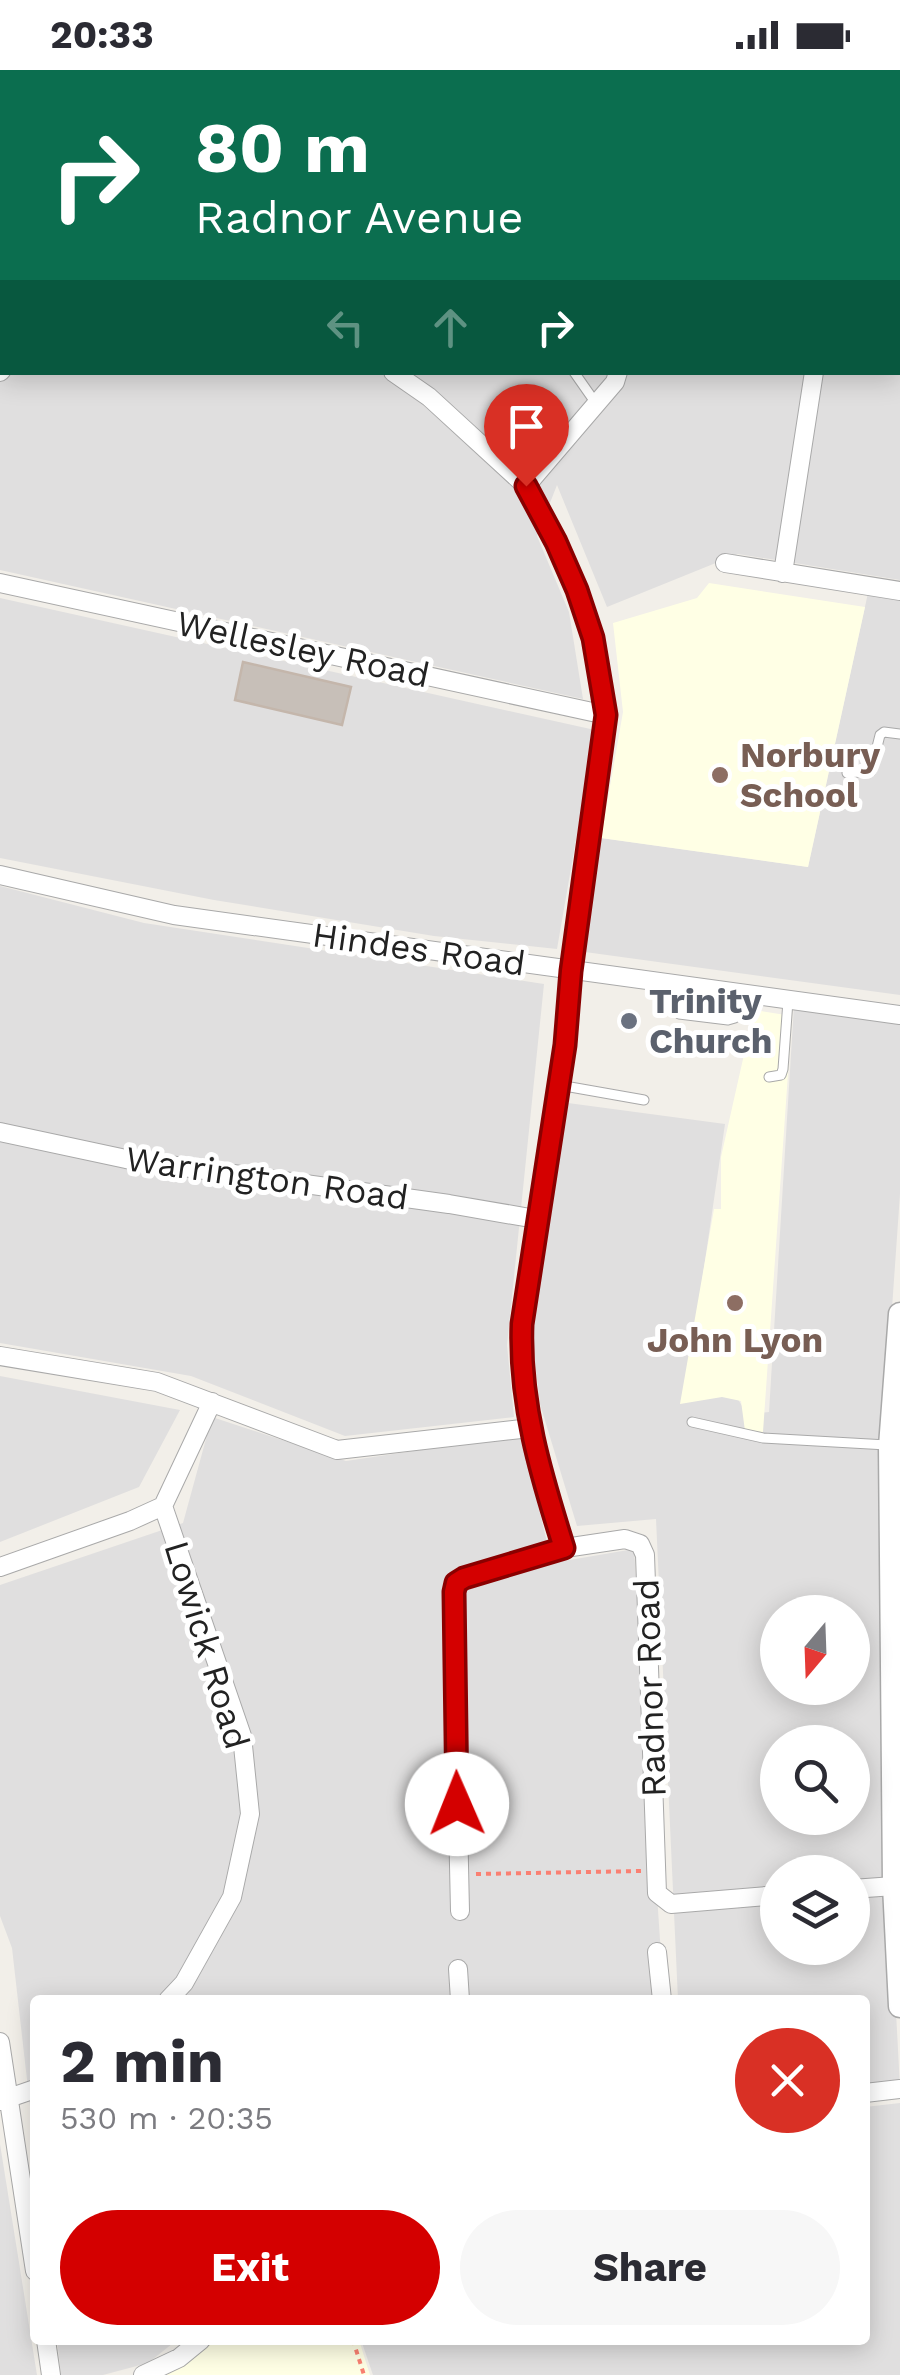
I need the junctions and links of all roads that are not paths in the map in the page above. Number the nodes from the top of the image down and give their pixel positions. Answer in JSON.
{"nodes":[{"id":1,"x":396,"y":375,"type":"edge"},
{"id":2,"x":576,"y":375,"type":"edge"},
{"id":3,"x":617,"y":375,"type":"edge"},
{"id":4,"x":814,"y":375,"type":"edge"},
{"id":5,"x":597,"y":404,"type":"junction"},
{"id":6,"x":526,"y":486,"type":"junction"},
{"id":7,"x":725,"y":562,"type":"dead end"},
{"id":8,"x":784,"y":573,"type":"junction"},
{"id":9,"x":0,"y":583,"type":"edge"},
{"id":10,"x":900,"y":590,"type":"edge"},
{"id":11,"x":606,"y":715,"type":"junction"},
{"id":12,"x":900,"y":734,"type":"edge"},
{"id":13,"x":847,"y":773,"type":"dead end"},
{"id":14,"x":0,"y":875,"type":"edge"},
{"id":15,"x":571,"y":971,"type":"junction"},
{"id":16,"x":672,"y":985,"type":"junction"},
{"id":17,"x":740,"y":994,"type":"junction"},
{"id":18,"x":788,"y":1001,"type":"junction"},
{"id":19,"x":900,"y":1014,"type":"edge"},
{"id":20,"x":769,"y":1077,"type":"dead end"},
{"id":21,"x":559,"y":1085,"type":"junction"},
{"id":22,"x":644,"y":1100,"type":"dead end"},
{"id":23,"x":0,"y":1132,"type":"edge"},
{"id":24,"x":536,"y":1219,"type":"junction"},
{"id":25,"x":900,"y":1314,"type":"edge"},
{"id":26,"x":0,"y":1356,"type":"edge"},
{"id":27,"x":212,"y":1402,"type":"junction"},
{"id":28,"x":692,"y":1422,"type":"dead end"},
{"id":29,"x":530,"y":1428,"type":"junction"},
{"id":30,"x":893,"y":1447,"type":"edge"},
{"id":31,"x":163,"y":1506,"type":"junction"},
{"id":32,"x":564,"y":1548,"type":"junction"},
{"id":33,"x":0,"y":1567,"type":"edge"},
{"id":34,"x":894,"y":1886,"type":"junction"},
{"id":35,"x":870,"y":1888,"type":"edge"},
{"id":36,"x":760,"y":1897,"type":"edge"},
{"id":37,"x":460,"y":1911,"type":"dead end"},
{"id":38,"x":897,"y":1911,"type":"edge"},
{"id":39,"x":657,"y":1952,"type":"dead end"},
{"id":40,"x":458,"y":1969,"type":"dead end"},
{"id":41,"x":173,"y":1995,"type":"edge"},
{"id":42,"x":460,"y":1995,"type":"edge"},
{"id":43,"x":661,"y":1995,"type":"edge"},
{"id":44,"x":900,"y":2006,"type":"edge"},
{"id":45,"x":0,"y":2042,"type":"edge"},
{"id":46,"x":900,"y":2089,"type":"edge"},
{"id":47,"x":30,"y":2091,"type":"edge"},
{"id":48,"x":870,"y":2092,"type":"edge"},
{"id":49,"x":4,"y":2101,"type":"edge"},
{"id":50,"x":30,"y":2244,"type":"edge"},
{"id":51,"x":47,"y":2345,"type":"edge"},
{"id":52,"x":195,"y":2345,"type":"edge"},
{"id":53,"x":51,"y":2375,"type":"edge"},
{"id":54,"x":142,"y":2375,"type":"edge"}],
"edges":[{"from":1,"to":6,"type":"street"},
{"from":2,"to":5,"type":"lane"},
{"from":3,"to":5,"type":"street"},
{"from":4,"to":8,"type":"street"},
{"from":5,"to":6,"type":"street"},
{"from":6,"to":11,"type":"street"},
{"from":7,"to":8,"type":"street"},
{"from":8,"to":10,"type":"street"},
{"from":9,"to":11,"type":"street","name":"Wellesley Road"},
{"from":11,"to":15,"type":"street"},
{"from":12,"to":13,"type":"lane"},
{"from":14,"to":15,"type":"street","name":"Hindes Road"},
{"from":15,"to":16,"type":"street","name":"Hindes Road"},
{"from":15,"to":21,"type":"street"},
{"from":16,"to":17,"type":"street","name":"Hindes Road"},
{"from":16,"to":17,"type":"lane"},
{"from":17,"to":18,"type":"street","name":"Hindes Road"},
{"from":18,"to":19,"type":"street","name":"Hindes Road"},
{"from":18,"to":20,"type":"lane"},
{"from":21,"to":22,"type":"lane"},
{"from":21,"to":24,"type":"street"},
{"from":23,"to":24,"type":"street","name":"Warrington Road"},
{"from":24,"to":29,"type":"street"},
{"from":25,"to":30,"type":"street"},
{"from":26,"to":27,"type":"street"},
{"from":27,"to":29,"type":"street"},
{"from":27,"to":31,"type":"street","name":"Lowick Road"},
{"from":28,"to":30,"type":"lane"},
{"from":29,"to":32,"type":"street"},
{"from":30,"to":34,"type":"street"},
{"from":31,"to":33,"type":"street"},
{"from":31,"to":41,"type":"street","name":"Lowick Road"},
{"from":32,"to":36,"type":"street","name":"Radnor Road"},
{"from":32,"to":37,"type":"street"},
{"from":34,"to":35,"type":"street"},
{"from":34,"to":38,"type":"street"},
{"from":38,"to":44,"type":"street"},
{"from":39,"to":43,"type":"street"},
{"from":40,"to":42,"type":"street"},
{"from":45,"to":49,"type":"street"},
{"from":46,"to":48,"type":"street"},
{"from":47,"to":49,"type":"street"},
{"from":49,"to":50,"type":"street"},
{"from":51,"to":53,"type":"street"},
{"from":52,"to":54,"type":"street"}]}
